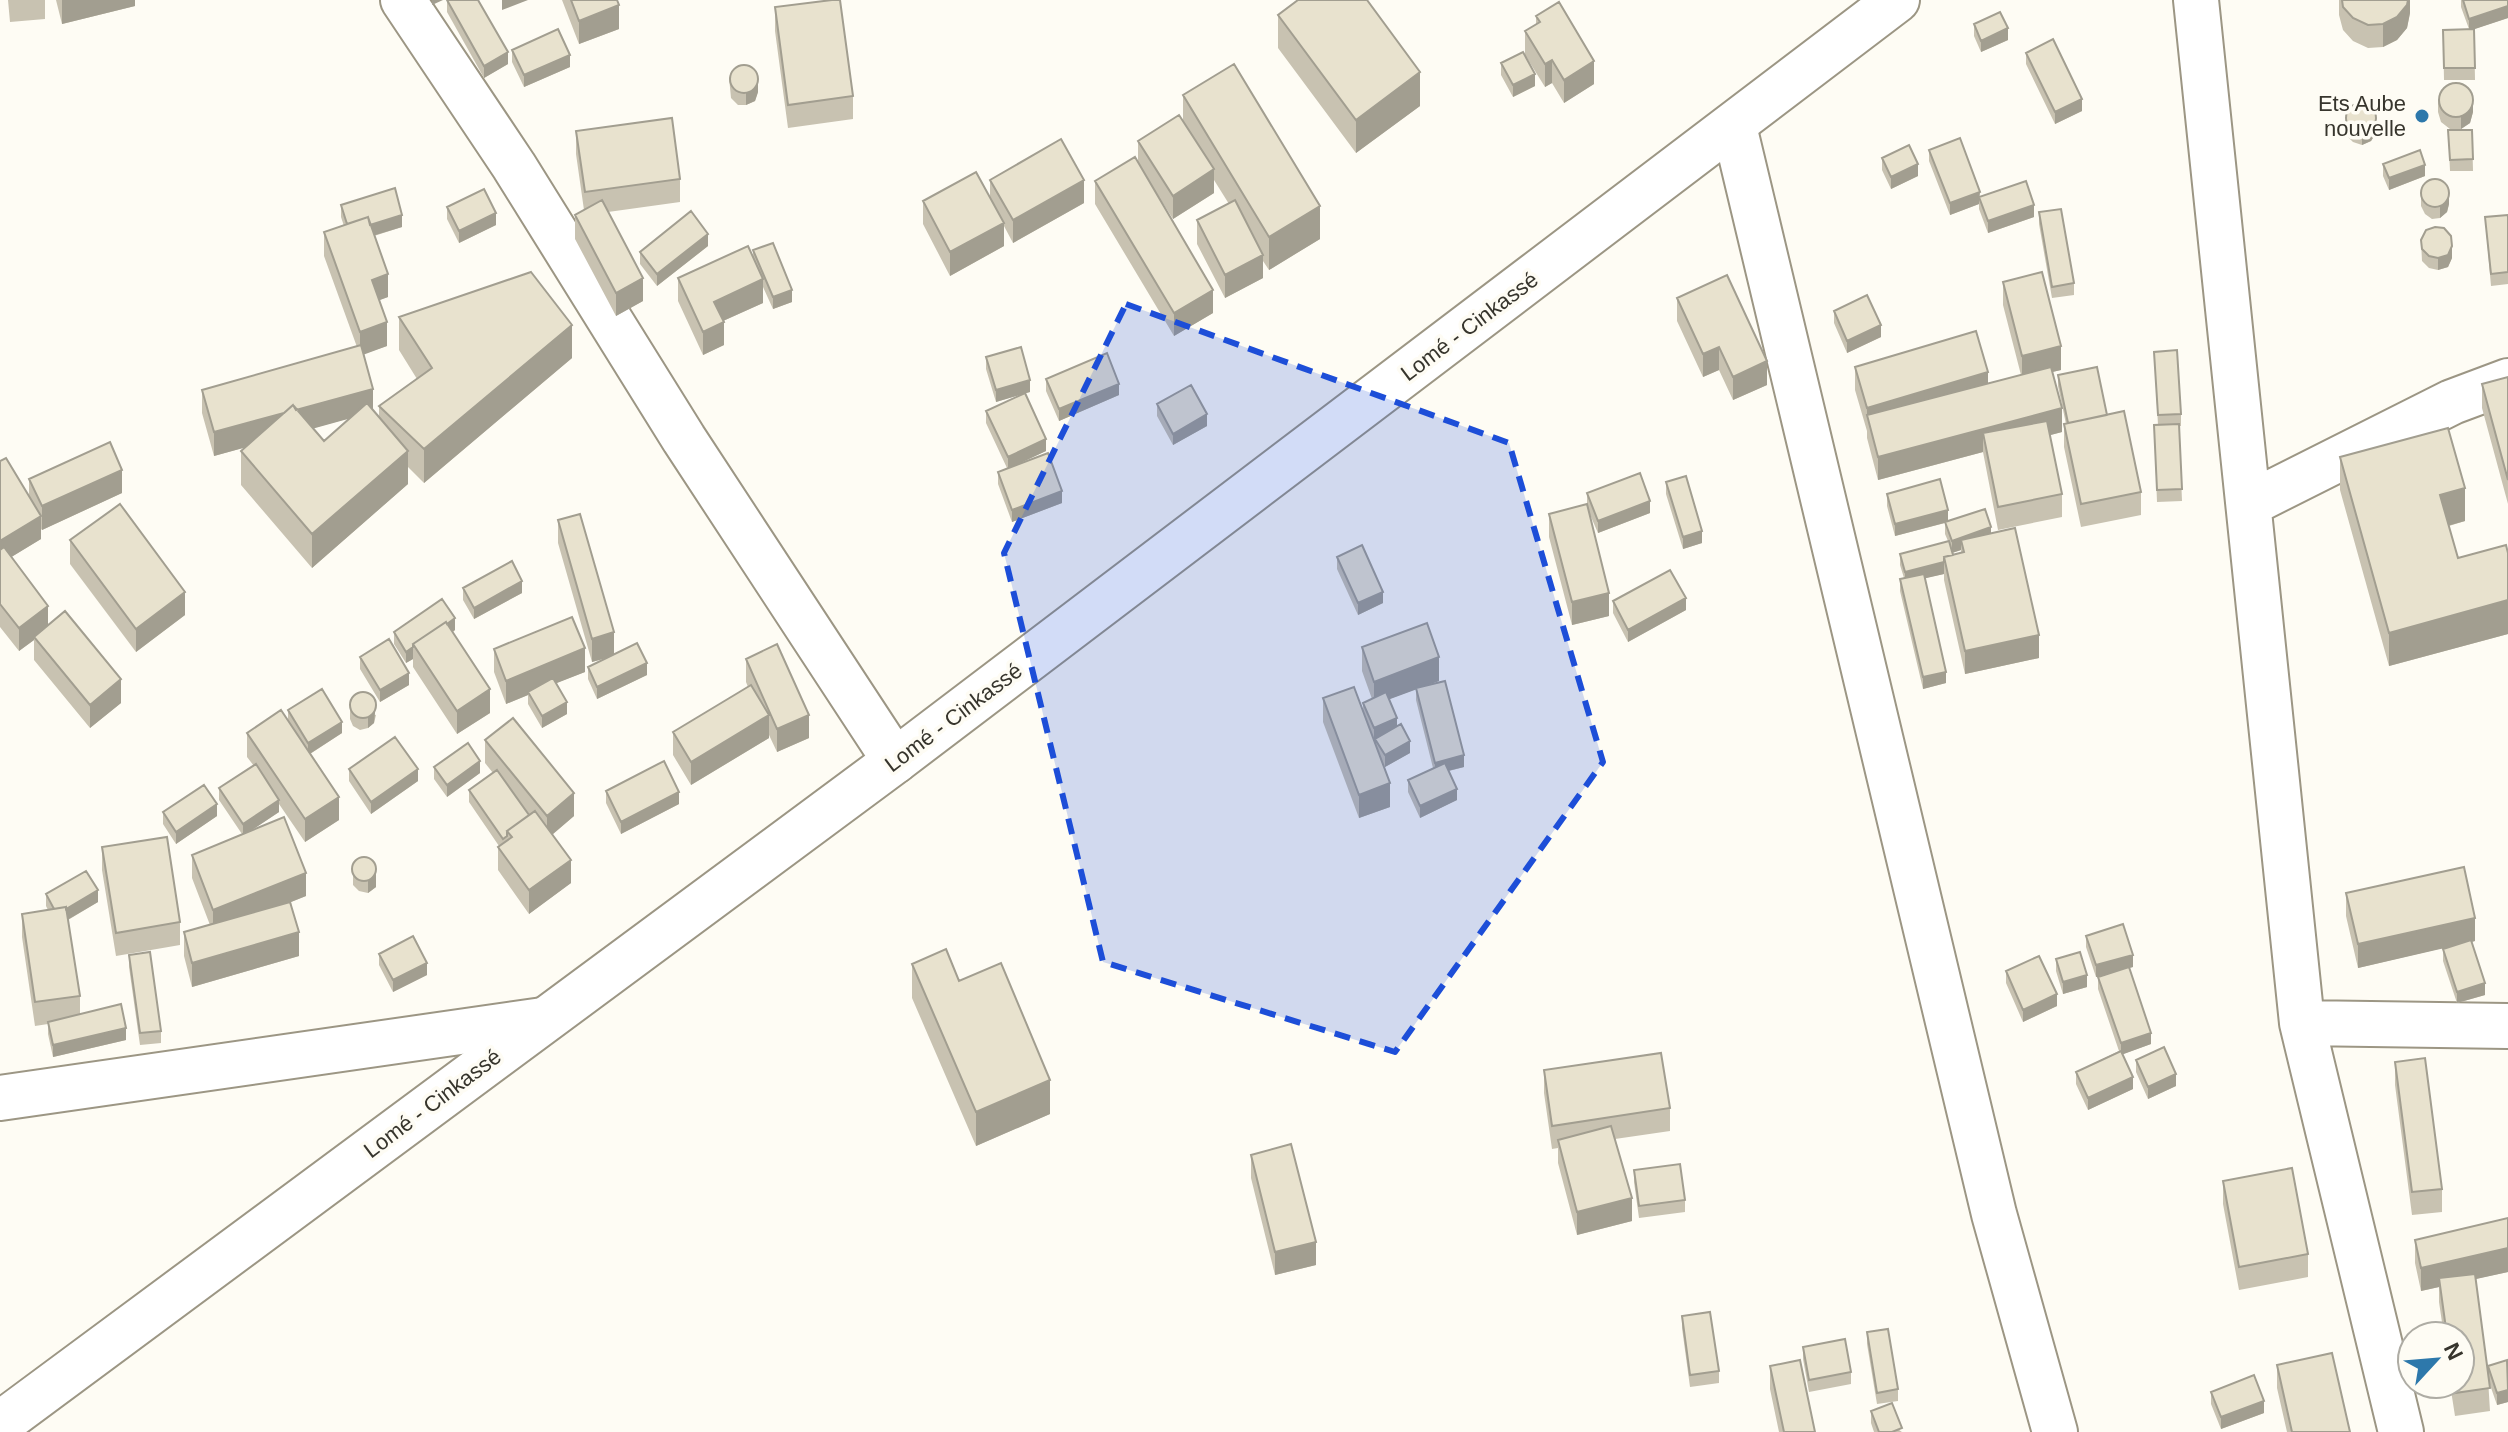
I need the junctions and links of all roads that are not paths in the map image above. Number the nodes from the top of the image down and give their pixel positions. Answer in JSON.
{"nodes":[{"id":1,"x":403,"y":0,"type":"edge"},
{"id":2,"x":1897,"y":0,"type":"edge"},
{"id":3,"x":2196,"y":0,"type":"edge"},
{"id":4,"x":1734,"y":126,"type":"junction"},
{"id":5,"x":2508,"y":381,"type":"edge"},
{"id":6,"x":2249,"y":504,"type":"junction"},
{"id":7,"x":895,"y":761,"type":"junction"},
{"id":8,"x":543,"y":1020,"type":"junction"},
{"id":9,"x":2302,"y":1023,"type":"junction"},
{"id":10,"x":2508,"y":1026,"type":"edge"},
{"id":11,"x":0,"y":1098,"type":"edge"},
{"id":12,"x":0,"y":1424,"type":"edge"},
{"id":13,"x":2055,"y":1432,"type":"edge"},
{"id":14,"x":2401,"y":1432,"type":"edge"}],
"edges":[{"from":1,"to":7,"type":"main road"},
{"from":2,"to":4,"type":"main road","name":"Lomé - Cinkassé"},
{"from":3,"to":6,"type":"main road"},
{"from":4,"to":7,"type":"main road","name":"Lomé - Cinkassé"},
{"from":4,"to":13,"type":"main road"},
{"from":5,"to":6,"type":"main road"},
{"from":6,"to":9,"type":"main road"},
{"from":7,"to":8,"type":"main road","name":"Lomé - Cinkassé"},
{"from":8,"to":11,"type":"main road"},
{"from":8,"to":12,"type":"main road","name":"Lomé - Cinkassé"},
{"from":9,"to":10,"type":"main road"},
{"from":9,"to":14,"type":"main road"}]}
